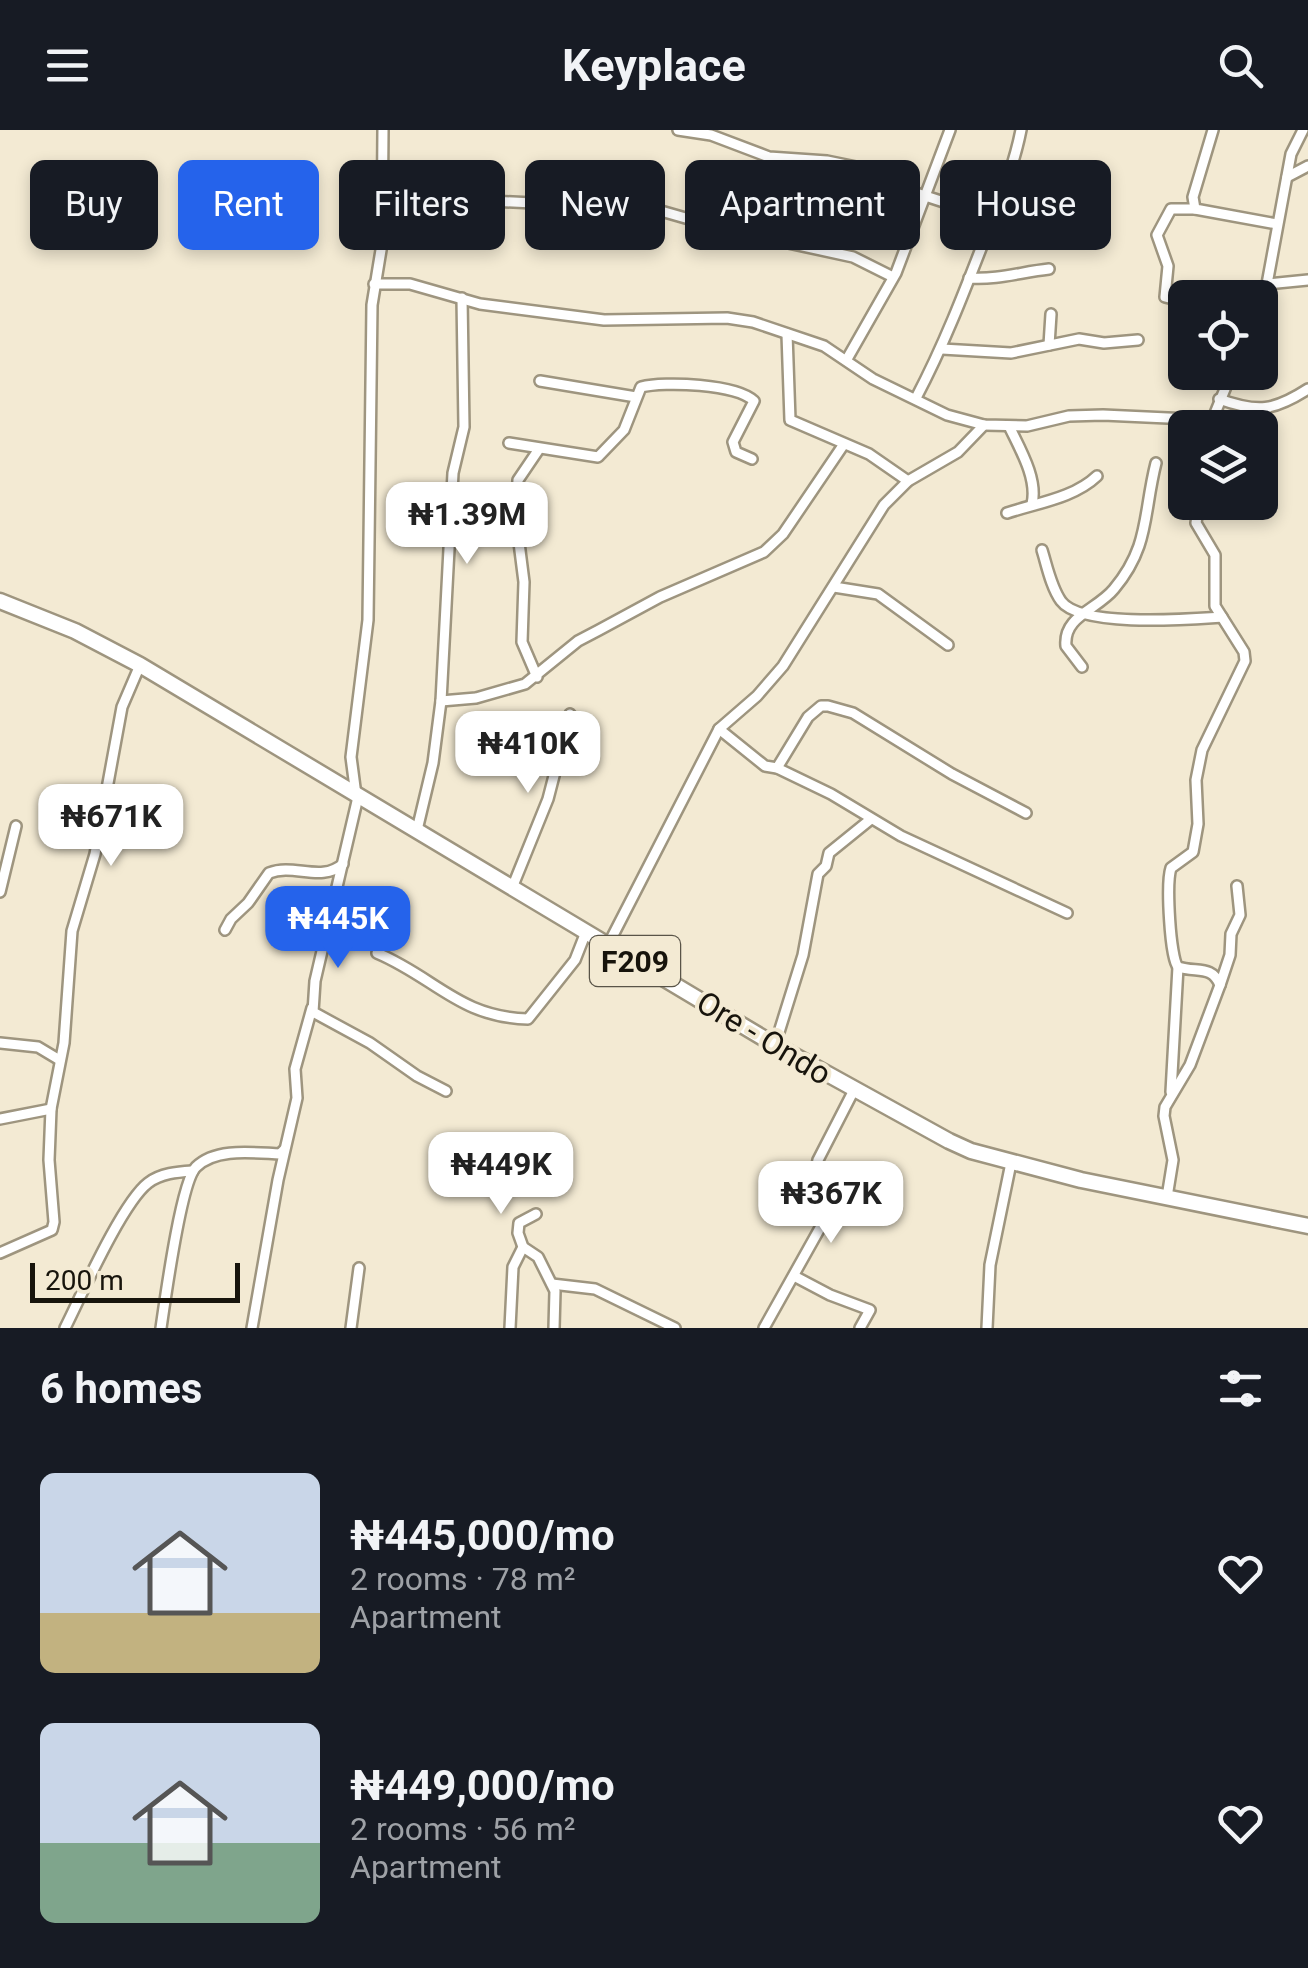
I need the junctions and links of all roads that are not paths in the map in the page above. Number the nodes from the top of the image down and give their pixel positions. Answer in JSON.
{"nodes":[{"id":1,"x":382,"y":130,"type":"edge"},
{"id":2,"x":678,"y":130,"type":"edge"},
{"id":3,"x":950,"y":130,"type":"edge"},
{"id":4,"x":1021,"y":130,"type":"edge"},
{"id":5,"x":1213,"y":130,"type":"edge"},
{"id":6,"x":1303,"y":130,"type":"edge"},
{"id":7,"x":382,"y":160,"type":"edge"},
{"id":8,"x":1014,"y":160,"type":"edge"},
{"id":9,"x":1308,"y":166,"type":"edge"},
{"id":10,"x":1287,"y":178,"type":"junction"},
{"id":11,"x":926,"y":196,"type":"junction"},
{"id":12,"x":940,"y":201,"type":"edge"},
{"id":13,"x":505,"y":202,"type":"edge"},
{"id":14,"x":1195,"y":209,"type":"junction"},
{"id":15,"x":1278,"y":224,"type":"junction"},
{"id":16,"x":381,"y":250,"type":"edge"},
{"id":17,"x":980,"y":250,"type":"edge"},
{"id":18,"x":1049,"y":269,"type":"dead end"},
{"id":19,"x":891,"y":276,"type":"junction"},
{"id":20,"x":970,"y":278,"type":"junction"},
{"id":21,"x":1268,"y":280,"type":"edge"},
{"id":22,"x":1308,"y":280,"type":"edge"},
{"id":23,"x":1278,"y":283,"type":"edge"},
{"id":24,"x":374,"y":284,"type":"junction"},
{"id":25,"x":462,"y":298,"type":"junction"},
{"id":26,"x":1168,"y":298,"type":"edge"},
{"id":27,"x":1051,"y":314,"type":"dead end"},
{"id":28,"x":787,"y":334,"type":"junction"},
{"id":29,"x":1138,"y":340,"type":"dead end"},
{"id":30,"x":1049,"y":345,"type":"junction"},
{"id":31,"x":942,"y":349,"type":"junction"},
{"id":32,"x":846,"y":358,"type":"junction"},
{"id":33,"x":540,"y":381,"type":"dead end"},
{"id":34,"x":1308,"y":389,"type":"edge"},
{"id":35,"x":1223,"y":390,"type":"edge"},
{"id":36,"x":636,"y":397,"type":"junction"},
{"id":37,"x":916,"y":398,"type":"junction"},
{"id":38,"x":1219,"y":399,"type":"junction"},
{"id":39,"x":1215,"y":410,"type":"edge"},
{"id":40,"x":1168,"y":422,"type":"edge"},
{"id":41,"x":984,"y":425,"type":"junction"},
{"id":42,"x":1008,"y":426,"type":"junction"},
{"id":43,"x":509,"y":443,"type":"dead end"},
{"id":44,"x":844,"y":444,"type":"junction"},
{"id":45,"x":538,"y":449,"type":"junction"},
{"id":46,"x":752,"y":460,"type":"dead end"},
{"id":47,"x":1156,"y":463,"type":"dead end"},
{"id":48,"x":1097,"y":476,"type":"dead end"},
{"id":49,"x":908,"y":481,"type":"junction"},
{"id":50,"x":1032,"y":504,"type":"junction"},
{"id":51,"x":1007,"y":513,"type":"dead end"},
{"id":52,"x":1196,"y":520,"type":"edge"},
{"id":53,"x":1042,"y":550,"type":"dead end"},
{"id":54,"x":834,"y":587,"type":"junction"},
{"id":55,"x":0,"y":601,"type":"edge"},
{"id":56,"x":1086,"y":614,"type":"junction"},
{"id":57,"x":1222,"y":618,"type":"junction"},
{"id":58,"x":948,"y":645,"type":"dead end"},
{"id":59,"x":140,"y":665,"type":"junction"},
{"id":60,"x":1082,"y":667,"type":"dead end"},
{"id":61,"x":537,"y":677,"type":"junction"},
{"id":62,"x":440,"y":701,"type":"junction"},
{"id":63,"x":570,"y":714,"type":"dead end"},
{"id":64,"x":720,"y":730,"type":"junction"},
{"id":65,"x":777,"y":768,"type":"junction"},
{"id":66,"x":357,"y":796,"type":"junction"},
{"id":67,"x":1026,"y":813,"type":"dead end"},
{"id":68,"x":871,"y":819,"type":"junction"},
{"id":69,"x":16,"y":826,"type":"dead end"},
{"id":70,"x":417,"y":830,"type":"junction"},
{"id":71,"x":343,"y":864,"type":"junction"},
{"id":72,"x":1236,"y":886,"type":"dead end"},
{"id":73,"x":512,"y":888,"type":"junction"},
{"id":74,"x":0,"y":892,"type":"edge"},
{"id":75,"x":1067,"y":913,"type":"dead end"},
{"id":76,"x":226,"y":930,"type":"dead end"},
{"id":77,"x":586,"y":932,"type":"junction"},
{"id":78,"x":608,"y":944,"type":"junction"},
{"id":79,"x":377,"y":953,"type":"dead end"},
{"id":80,"x":1178,"y":968,"type":"junction"},
{"id":81,"x":1220,"y":985,"type":"junction"},
{"id":82,"x":312,"y":1008,"type":"junction"},
{"id":83,"x":0,"y":1043,"type":"edge"},
{"id":84,"x":775,"y":1044,"type":"junction"},
{"id":85,"x":58,"y":1060,"type":"junction"},
{"id":86,"x":854,"y":1090,"type":"junction"},
{"id":87,"x":446,"y":1091,"type":"dead end"},
{"id":88,"x":1171,"y":1095,"type":"junction"},
{"id":89,"x":51,"y":1109,"type":"junction"},
{"id":90,"x":0,"y":1119,"type":"edge"},
{"id":91,"x":286,"y":1148,"type":"junction"},
{"id":92,"x":1011,"y":1162,"type":"junction"},
{"id":93,"x":193,"y":1171,"type":"junction"},
{"id":94,"x":1167,"y":1197,"type":"junction"},
{"id":95,"x":536,"y":1214,"type":"dead end"},
{"id":96,"x":1308,"y":1226,"type":"edge"},
{"id":97,"x":524,"y":1247,"type":"junction"},
{"id":98,"x":0,"y":1254,"type":"edge"},
{"id":99,"x":359,"y":1268,"type":"dead end"},
{"id":100,"x":794,"y":1276,"type":"junction"},
{"id":101,"x":552,"y":1284,"type":"junction"},
{"id":102,"x":65,"y":1328,"type":"edge"},
{"id":103,"x":161,"y":1328,"type":"edge"},
{"id":104,"x":252,"y":1328,"type":"edge"},
{"id":105,"x":351,"y":1328,"type":"edge"},
{"id":106,"x":510,"y":1328,"type":"edge"},
{"id":107,"x":554,"y":1328,"type":"edge"},
{"id":108,"x":675,"y":1328,"type":"edge"},
{"id":109,"x":764,"y":1328,"type":"edge"},
{"id":110,"x":860,"y":1328,"type":"edge"},
{"id":111,"x":987,"y":1328,"type":"edge"}],
"edges":[{"from":1,"to":7,"type":"street"},
{"from":2,"to":11,"type":"street"},
{"from":3,"to":11,"type":"street"},
{"from":4,"to":8,"type":"street"},
{"from":5,"to":14,"type":"street"},
{"from":6,"to":10,"type":"street"},
{"from":9,"to":10,"type":"street"},
{"from":10,"to":15,"type":"street"},
{"from":11,"to":12,"type":"street"},
{"from":11,"to":19,"type":"street"},
{"from":13,"to":19,"type":"street"},
{"from":14,"to":15,"type":"street"},
{"from":14,"to":26,"type":"street"},
{"from":15,"to":21,"type":"street"},
{"from":16,"to":24,"type":"street"},
{"from":17,"to":20,"type":"street"},
{"from":18,"to":20,"type":"street"},
{"from":19,"to":32,"type":"street"},
{"from":20,"to":31,"type":"street"},
{"from":22,"to":23,"type":"street"},
{"from":24,"to":25,"type":"street"},
{"from":24,"to":66,"type":"street"},
{"from":25,"to":28,"type":"street"},
{"from":25,"to":62,"type":"street"},
{"from":27,"to":30,"type":"street"},
{"from":28,"to":32,"type":"street"},
{"from":28,"to":44,"type":"street"},
{"from":29,"to":30,"type":"street"},
{"from":30,"to":31,"type":"street"},
{"from":31,"to":37,"type":"street"},
{"from":32,"to":37,"type":"street"},
{"from":33,"to":36,"type":"street"},
{"from":34,"to":38,"type":"street"},
{"from":35,"to":38,"type":"street"},
{"from":36,"to":45,"type":"street"},
{"from":36,"to":46,"type":"street"},
{"from":37,"to":41,"type":"street"},
{"from":38,"to":39,"type":"street"},
{"from":40,"to":42,"type":"street"},
{"from":41,"to":42,"type":"street"},
{"from":41,"to":49,"type":"street"},
{"from":42,"to":50,"type":"street"},
{"from":43,"to":45,"type":"street"},
{"from":44,"to":49,"type":"street"},
{"from":44,"to":61,"type":"street"},
{"from":45,"to":61,"type":"street"},
{"from":47,"to":56,"type":"street"},
{"from":48,"to":50,"type":"street"},
{"from":49,"to":54,"type":"street"},
{"from":50,"to":51,"type":"street"},
{"from":52,"to":57,"type":"street"},
{"from":53,"to":56,"type":"street"},
{"from":54,"to":58,"type":"street"},
{"from":54,"to":64,"type":"street"},
{"from":55,"to":59,"type":"main road","name":"Ore - Ondo","number":"F209"},
{"from":56,"to":57,"type":"street"},
{"from":56,"to":60,"type":"street"},
{"from":57,"to":80,"type":"street"},
{"from":59,"to":66,"type":"main road","name":"Ore - Ondo","number":"F209"},
{"from":59,"to":85,"type":"street"},
{"from":61,"to":62,"type":"street"},
{"from":62,"to":70,"type":"street"},
{"from":63,"to":73,"type":"street"},
{"from":64,"to":65,"type":"street"},
{"from":64,"to":78,"type":"street"},
{"from":65,"to":67,"type":"street"},
{"from":65,"to":68,"type":"street"},
{"from":66,"to":70,"type":"main road","name":"Ore - Ondo","number":"F209"},
{"from":66,"to":71,"type":"street"},
{"from":68,"to":75,"type":"street"},
{"from":68,"to":84,"type":"street"},
{"from":69,"to":74,"type":"street"},
{"from":70,"to":73,"type":"main road","name":"Ore - Ondo","number":"F209"},
{"from":71,"to":76,"type":"street"},
{"from":71,"to":82,"type":"street"},
{"from":72,"to":81,"type":"street"},
{"from":73,"to":77,"type":"main road","name":"Ore - Ondo","number":"F209"},
{"from":77,"to":78,"type":"main road","name":"Ore - Ondo","number":"F209"},
{"from":77,"to":79,"type":"street"},
{"from":78,"to":84,"type":"main road","name":"Ore - Ondo","number":"F209"},
{"from":80,"to":81,"type":"street"},
{"from":80,"to":88,"type":"street"},
{"from":81,"to":88,"type":"street"},
{"from":82,"to":87,"type":"street"},
{"from":82,"to":91,"type":"street"},
{"from":83,"to":85,"type":"street"},
{"from":84,"to":86,"type":"main road","name":"Ore - Ondo","number":"F209"},
{"from":85,"to":89,"type":"street"},
{"from":86,"to":92,"type":"main road","name":"Ore - Ondo","number":"F209"},
{"from":86,"to":100,"type":"street"},
{"from":88,"to":94,"type":"street"},
{"from":89,"to":90,"type":"street"},
{"from":89,"to":98,"type":"street"},
{"from":91,"to":93,"type":"street"},
{"from":91,"to":104,"type":"street"},
{"from":92,"to":94,"type":"main road","name":"Ore - Ondo","number":"F209"},
{"from":92,"to":111,"type":"street"},
{"from":93,"to":102,"type":"street"},
{"from":93,"to":103,"type":"street"},
{"from":94,"to":96,"type":"main road","name":"Ore - Ondo","number":"F209"},
{"from":95,"to":97,"type":"street"},
{"from":97,"to":101,"type":"street"},
{"from":97,"to":106,"type":"street"},
{"from":99,"to":105,"type":"street"},
{"from":100,"to":109,"type":"street"},
{"from":100,"to":110,"type":"street"},
{"from":101,"to":107,"type":"street"},
{"from":101,"to":108,"type":"street"}]}
